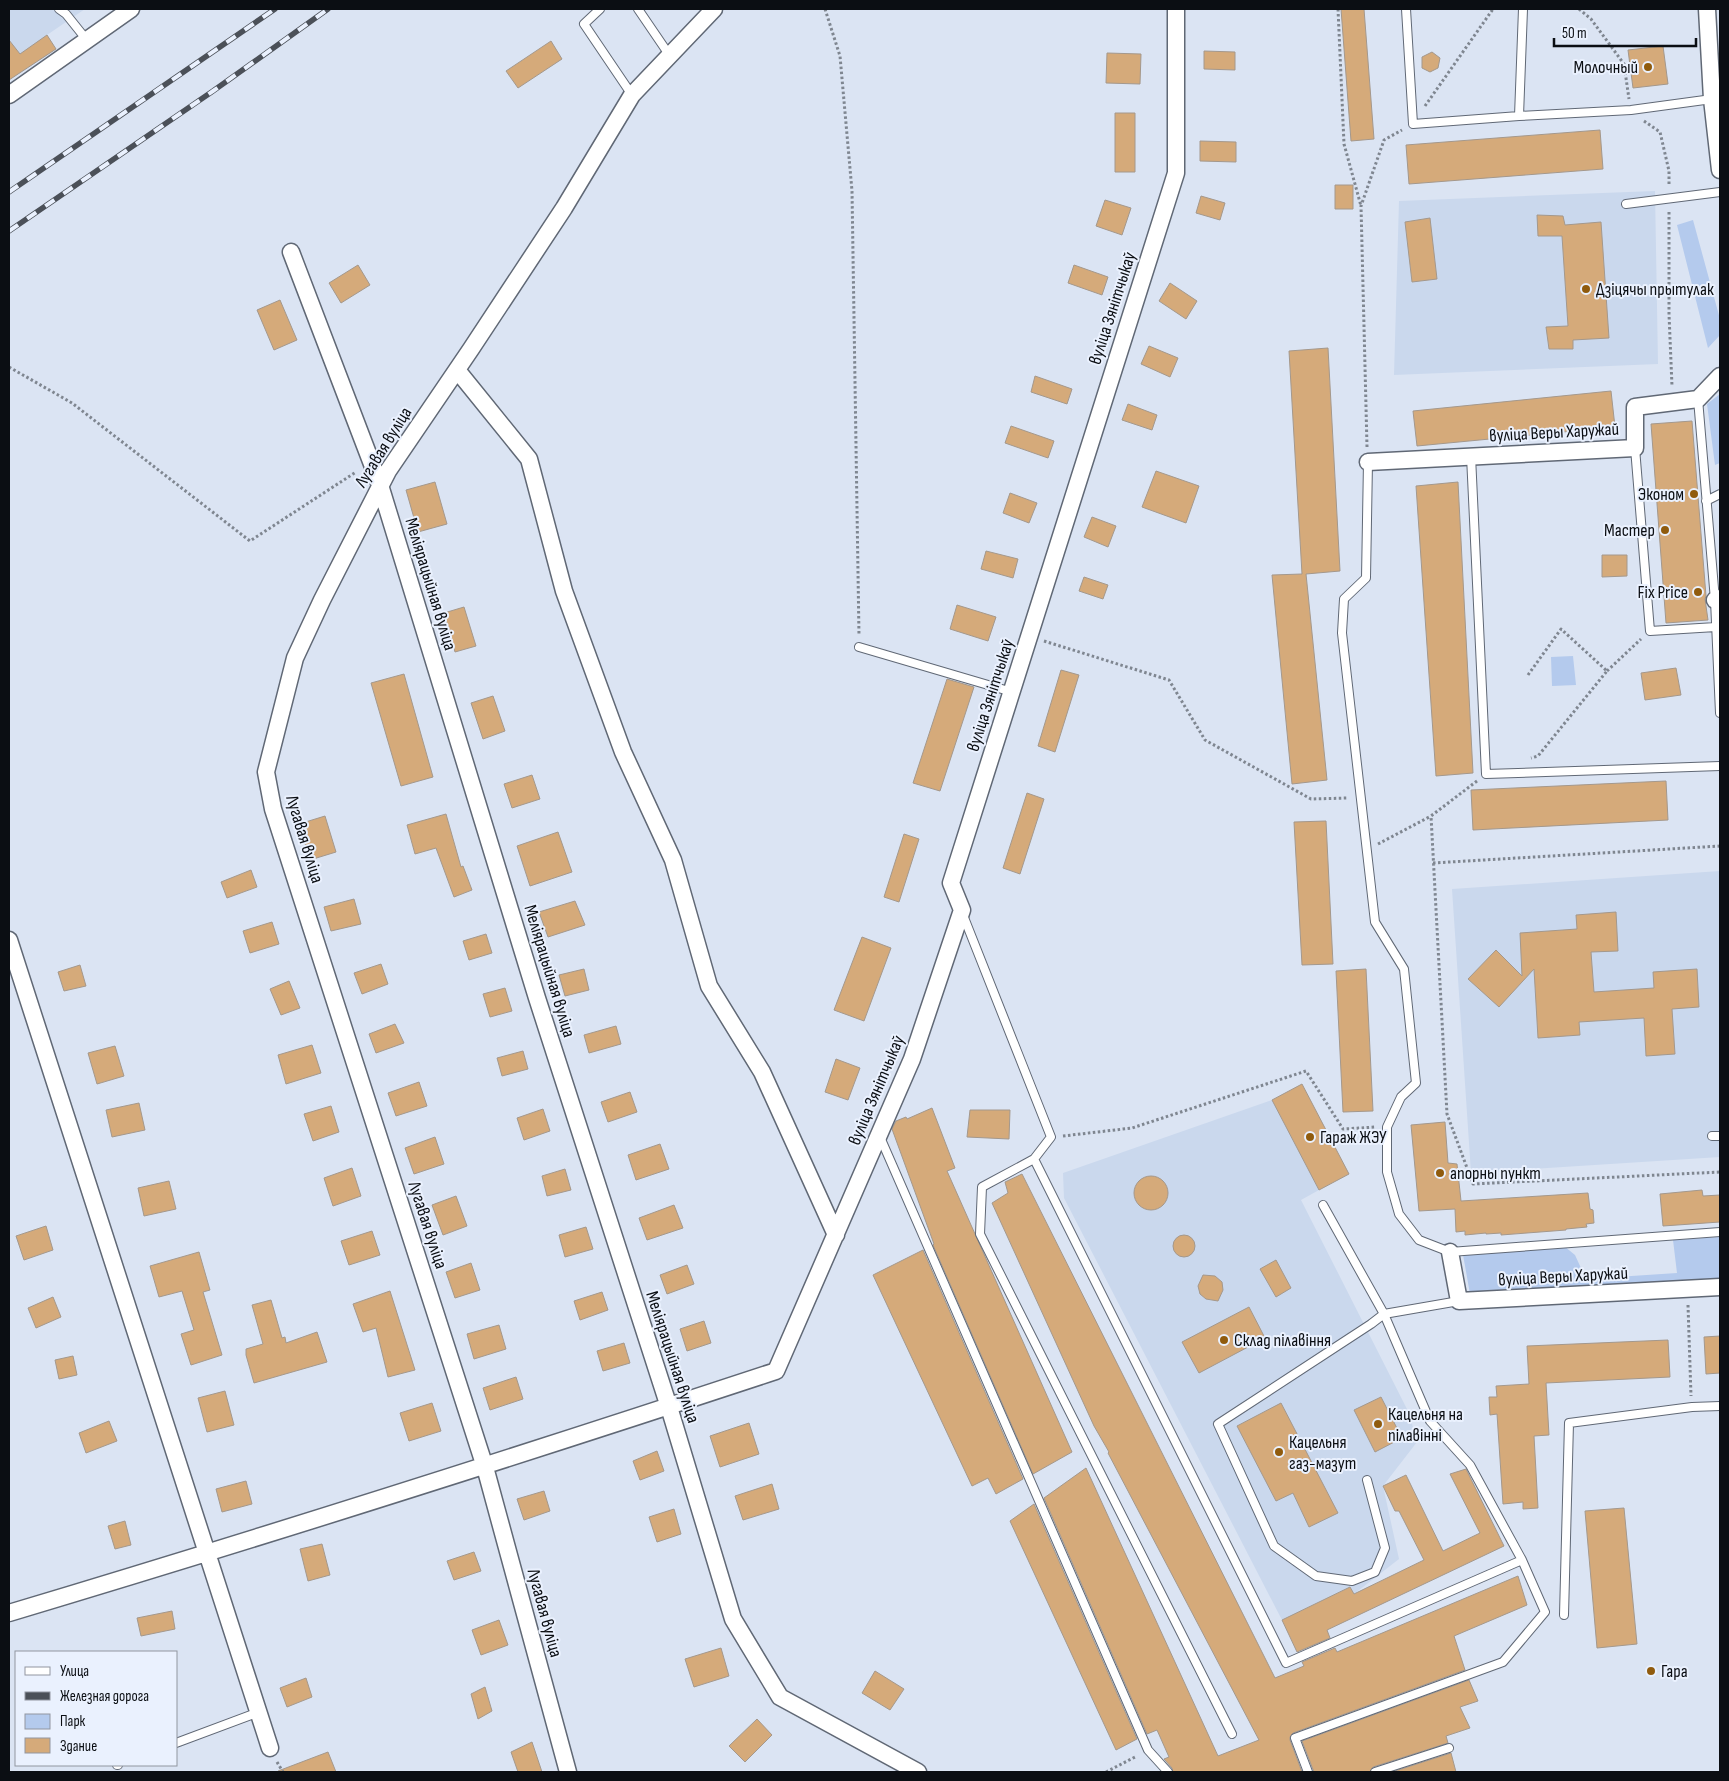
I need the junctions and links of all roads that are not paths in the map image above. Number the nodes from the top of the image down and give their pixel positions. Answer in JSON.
{"nodes":[{"id":1,"x":60,"y":9,"type":"edge"},
{"id":2,"x":131,"y":9,"type":"edge"},
{"id":3,"x":600,"y":9,"type":"edge"},
{"id":4,"x":638,"y":9,"type":"edge"},
{"id":5,"x":714,"y":9,"type":"edge"},
{"id":6,"x":1176,"y":9,"type":"edge"},
{"id":7,"x":1406,"y":9,"type":"edge"},
{"id":8,"x":1523,"y":9,"type":"edge"},
{"id":9,"x":1707,"y":9,"type":"edge"},
{"id":10,"x":86,"y":39,"type":"junction"},
{"id":11,"x":670,"y":56,"type":"junction"},
{"id":12,"x":9,"y":95,"type":"edge"},
{"id":13,"x":632,"y":95,"type":"junction"},
{"id":14,"x":1712,"y":99,"type":"junction"},
{"id":15,"x":1519,"y":116,"type":"junction"},
{"id":16,"x":1720,"y":170,"type":"edge"},
{"id":17,"x":1720,"y":192,"type":"edge"},
{"id":18,"x":1626,"y":204,"type":"dead end"},
{"id":19,"x":291,"y":252,"type":"dead end"},
{"id":20,"x":456,"y":370,"type":"junction"},
{"id":21,"x":1720,"y":376,"type":"edge"},
{"id":22,"x":1698,"y":399,"type":"junction"},
{"id":23,"x":1635,"y":448,"type":"junction"},
{"id":24,"x":1471,"y":456,"type":"junction"},
{"id":25,"x":1368,"y":462,"type":"joint"},
{"id":26,"x":380,"y":485,"type":"junction"},
{"id":27,"x":1720,"y":494,"type":"edge"},
{"id":28,"x":1706,"y":501,"type":"junction"},
{"id":29,"x":1717,"y":599,"type":"edge"},
{"id":30,"x":1716,"y":627,"type":"junction"},
{"id":31,"x":859,"y":646,"type":"road end"},
{"id":32,"x":1012,"y":692,"type":"junction"},
{"id":33,"x":1720,"y":713,"type":"edge"},
{"id":34,"x":1720,"y":766,"type":"edge"},
{"id":35,"x":962,"y":910,"type":"junction"},
{"id":36,"x":9,"y":940,"type":"edge"},
{"id":37,"x":879,"y":1136,"type":"junction"},
{"id":38,"x":1034,"y":1159,"type":"junction"},
{"id":39,"x":1322,"y":1205,"type":"dead end"},
{"id":40,"x":1720,"y":1232,"type":"edge"},
{"id":41,"x":836,"y":1235,"type":"junction"},
{"id":42,"x":1450,"y":1252,"type":"junction"},
{"id":43,"x":1720,"y":1287,"type":"edge"},
{"id":44,"x":1459,"y":1301,"type":"junction"},
{"id":45,"x":1384,"y":1314,"type":"junction"},
{"id":46,"x":669,"y":1406,"type":"junction"},
{"id":47,"x":1720,"y":1406,"type":"edge"},
{"id":48,"x":485,"y":1467,"type":"junction"},
{"id":49,"x":1367,"y":1480,"type":"dead end"},
{"id":50,"x":207,"y":1554,"type":"junction"},
{"id":51,"x":1522,"y":1560,"type":"junction"},
{"id":52,"x":9,"y":1613,"type":"edge"},
{"id":53,"x":1564,"y":1615,"type":"dead end"},
{"id":54,"x":259,"y":1712,"type":"junction"},
{"id":55,"x":1232,"y":1734,"type":"dead end"},
{"id":56,"x":178,"y":1742,"type":"edge"},
{"id":57,"x":270,"y":1748,"type":"dead end"},
{"id":58,"x":1449,"y":1748,"type":"dead end"},
{"id":59,"x":568,"y":1772,"type":"edge"},
{"id":60,"x":918,"y":1772,"type":"edge"},
{"id":61,"x":1168,"y":1772,"type":"edge"},
{"id":62,"x":1308,"y":1772,"type":"edge"},
{"id":63,"x":1375,"y":1772,"type":"edge"}],
"edges":[{"from":1,"to":10,"type":"lane"},
{"from":2,"to":10,"type":"street"},
{"from":3,"to":13,"type":"lane"},
{"from":4,"to":11,"type":"lane"},
{"from":5,"to":11,"type":"street","name":"Лугавая вуліца"},
{"from":6,"to":32,"type":"street","name":"вуліца Зянітчыкаў"},
{"from":7,"to":15,"type":"lane"},
{"from":8,"to":15,"type":"lane"},
{"from":9,"to":14,"type":"street"},
{"from":10,"to":12,"type":"street"},
{"from":11,"to":13,"type":"street","name":"Лугавая вуліца"},
{"from":13,"to":20,"type":"street","name":"Лугавая вуліца"},
{"from":14,"to":15,"type":"lane"},
{"from":14,"to":16,"type":"street"},
{"from":17,"to":18,"type":"lane"},
{"from":19,"to":26,"type":"street","name":"Меліярацыйная вуліца"},
{"from":20,"to":26,"type":"street","name":"Лугавая вуліца"},
{"from":20,"to":41,"type":"street"},
{"from":21,"to":22,"type":"street"},
{"from":22,"to":23,"type":"street","name":"вуліца Веры Харужай"},
{"from":22,"to":28,"type":"lane"},
{"from":23,"to":24,"type":"street","name":"вуліца Веры Харужай"},
{"from":23,"to":30,"type":"lane"},
{"from":24,"to":25,"type":"street","name":"вуліца Веры Харужай"},
{"from":24,"to":34,"type":"lane"},
{"from":25,"to":42,"type":"lane"},
{"from":26,"to":46,"type":"street","name":"Меліярацыйная вуліца"},
{"from":26,"to":48,"type":"street","name":"Лугавая вуліца"},
{"from":27,"to":28,"type":"lane"},
{"from":28,"to":29,"type":"lane"},
{"from":29,"to":30,"type":"lane"},
{"from":30,"to":33,"type":"lane"},
{"from":31,"to":32,"type":"lane"},
{"from":32,"to":35,"type":"street","name":"вуліца Зянітчыкаў"},
{"from":35,"to":37,"type":"street","name":"вуліца Зянітчыкаў"},
{"from":35,"to":38,"type":"lane"},
{"from":36,"to":50,"type":"street"},
{"from":37,"to":41,"type":"street","name":"вуліца Зянітчыкаў"},
{"from":37,"to":61,"type":"lane"},
{"from":38,"to":51,"type":"lane"},
{"from":38,"to":55,"type":"lane"},
{"from":39,"to":45,"type":"lane"},
{"from":40,"to":42,"type":"lane"},
{"from":41,"to":46,"type":"street","name":"вуліца Зянітчыкаў"},
{"from":42,"to":44,"type":"street"},
{"from":43,"to":44,"type":"street","name":"вуліца Веры Харужай"},
{"from":44,"to":45,"type":"lane"},
{"from":45,"to":49,"type":"lane"},
{"from":45,"to":51,"type":"lane"},
{"from":46,"to":48,"type":"street"},
{"from":46,"to":60,"type":"street","name":"Меліярацыйная вуліца"},
{"from":47,"to":53,"type":"lane"},
{"from":48,"to":50,"type":"street"},
{"from":48,"to":59,"type":"street","name":"Лугавая вуліца"},
{"from":50,"to":52,"type":"street"},
{"from":50,"to":54,"type":"street"},
{"from":51,"to":62,"type":"lane"},
{"from":54,"to":56,"type":"lane"},
{"from":54,"to":57,"type":"street"},
{"from":58,"to":63,"type":"lane"}]}
